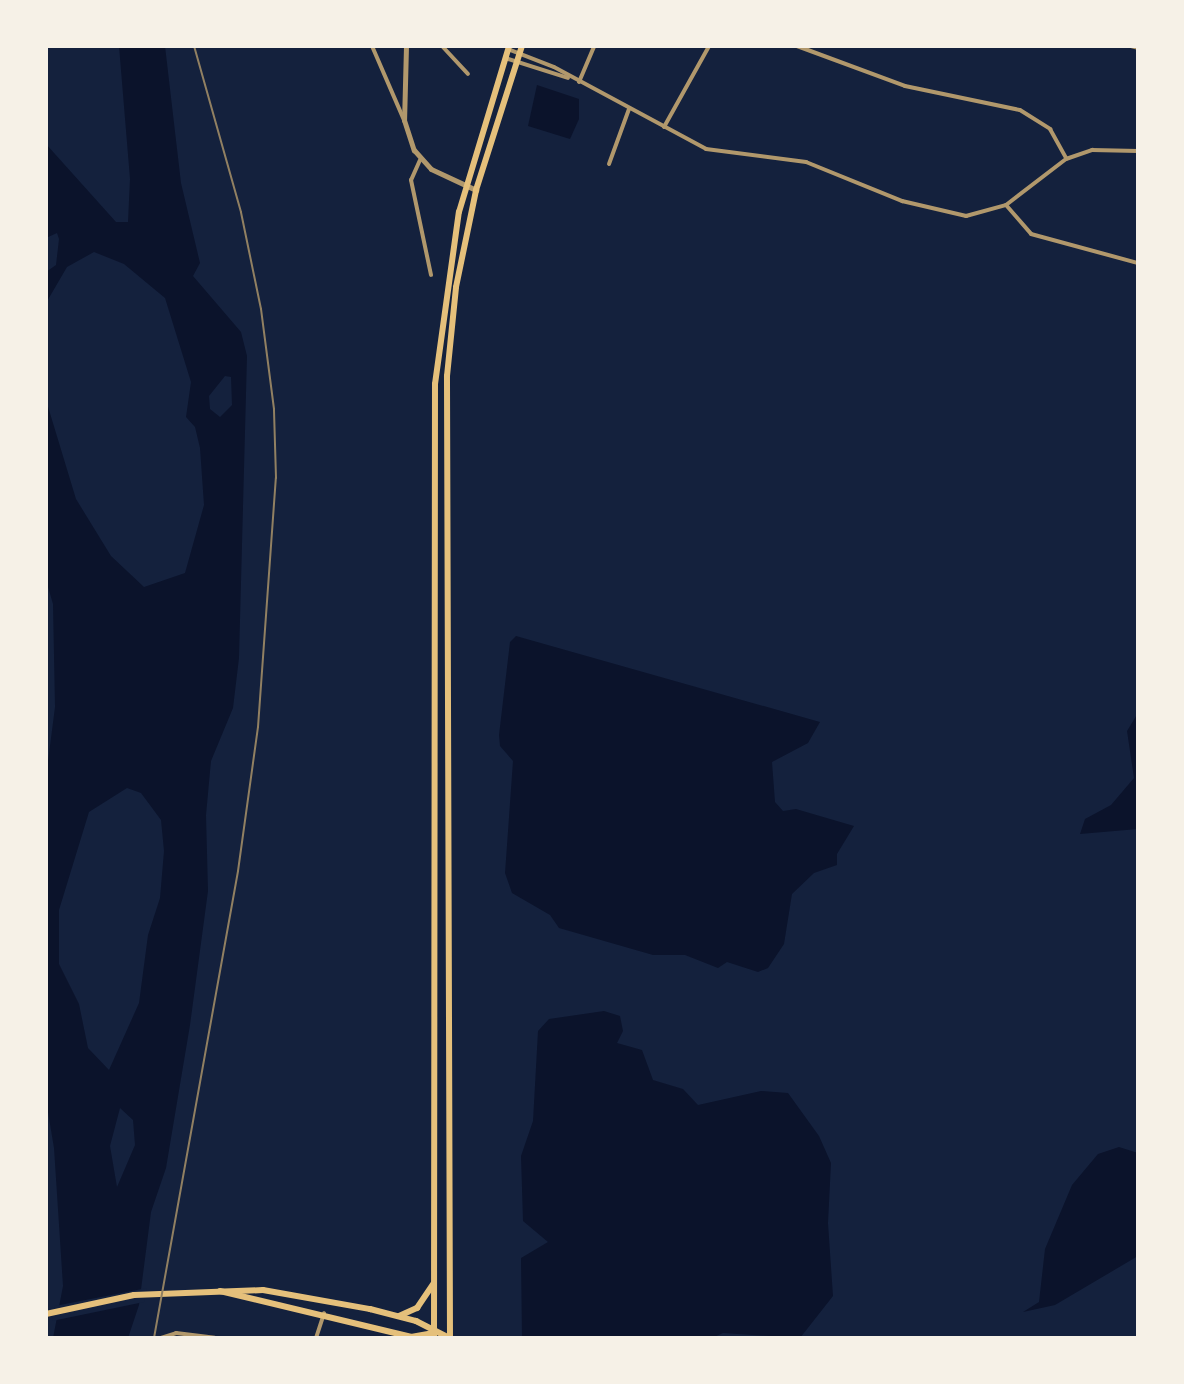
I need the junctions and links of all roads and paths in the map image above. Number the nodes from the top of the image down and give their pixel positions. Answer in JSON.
{"nodes":[{"id":1,"x":372,"y":46,"type":"edge"},
{"id":2,"x":406,"y":46,"type":"edge"},
{"id":3,"x":442,"y":46,"type":"edge"},
{"id":4,"x":594,"y":46,"type":"edge"},
{"id":5,"x":709,"y":46,"type":"edge"},
{"id":6,"x":797,"y":46,"type":"edge"},
{"id":7,"x":1131,"y":46,"type":"edge"},
{"id":8,"x":509,"y":47,"type":"edge"},
{"id":9,"x":1138,"y":48,"type":"edge"},
{"id":10,"x":521,"y":50,"type":"edge"},
{"id":11,"x":505,"y":58,"type":"junction"},
{"id":12,"x":516,"y":62,"type":"junction"},
{"id":13,"x":468,"y":74,"type":"dead end"},
{"id":14,"x":570,"y":78,"type":"junction"},
{"id":15,"x":579,"y":82,"type":"junction"},
{"id":16,"x":629,"y":109,"type":"junction"},
{"id":17,"x":404,"y":120,"type":"junction"},
{"id":18,"x":664,"y":127,"type":"junction"},
{"id":19,"x":1138,"y":151,"type":"edge"},
{"id":20,"x":1066,"y":159,"type":"junction"},
{"id":21,"x":420,"y":160,"type":"junction"},
{"id":22,"x":609,"y":164,"type":"dead end"},
{"id":23,"x":465,"y":186,"type":"junction"},
{"id":24,"x":476,"y":190,"type":"junction"},
{"id":25,"x":1006,"y":205,"type":"junction"},
{"id":26,"x":1138,"y":263,"type":"edge"},
{"id":27,"x":431,"y":275,"type":"dead end"},
{"id":28,"x":434,"y":1281,"type":"junction"},
{"id":29,"x":220,"y":1291,"type":"junction"},
{"id":30,"x":324,"y":1313,"type":"junction"},
{"id":31,"x":46,"y":1314,"type":"edge"},
{"id":32,"x":397,"y":1316,"type":"junction"},
{"id":33,"x":434,"y":1335,"type":"edge"},
{"id":34,"x":161,"y":1338,"type":"edge"},
{"id":35,"x":215,"y":1338,"type":"edge"},
{"id":36,"x":316,"y":1338,"type":"edge"},
{"id":37,"x":450,"y":1338,"type":"edge"}],
"edges":[{"from":1,"to":17,"type":"street"},
{"from":2,"to":17,"type":"street"},
{"from":3,"to":13,"type":"street"},
{"from":4,"to":15,"type":"street"},
{"from":5,"to":18,"type":"street"},
{"from":6,"to":20,"type":"street"},
{"from":7,"to":9,"type":"street"},
{"from":8,"to":10,"type":"street"},
{"from":8,"to":11,"type":"main road"},
{"from":10,"to":12,"type":"main road"},
{"from":10,"to":14,"type":"street"},
{"from":11,"to":12,"type":"street"},
{"from":11,"to":23,"type":"main road"},
{"from":12,"to":14,"type":"street"},
{"from":12,"to":24,"type":"main road"},
{"from":14,"to":15,"type":"street"},
{"from":15,"to":16,"type":"street"},
{"from":16,"to":18,"type":"street"},
{"from":16,"to":22,"type":"street"},
{"from":17,"to":21,"type":"street"},
{"from":18,"to":25,"type":"street"},
{"from":19,"to":20,"type":"street"},
{"from":20,"to":25,"type":"street"},
{"from":21,"to":23,"type":"street"},
{"from":21,"to":27,"type":"street"},
{"from":23,"to":24,"type":"street"},
{"from":23,"to":28,"type":"main road"},
{"from":24,"to":37,"type":"main road"},
{"from":25,"to":26,"type":"street"},
{"from":28,"to":32,"type":"main road"},
{"from":28,"to":33,"type":"main road"},
{"from":29,"to":30,"type":"main road"},
{"from":29,"to":31,"type":"main road"},
{"from":29,"to":32,"type":"main road"},
{"from":30,"to":33,"type":"main road"},
{"from":30,"to":36,"type":"street"},
{"from":32,"to":33,"type":"main road"},
{"from":33,"to":37,"type":"main road"},
{"from":34,"to":35,"type":"street"}]}
